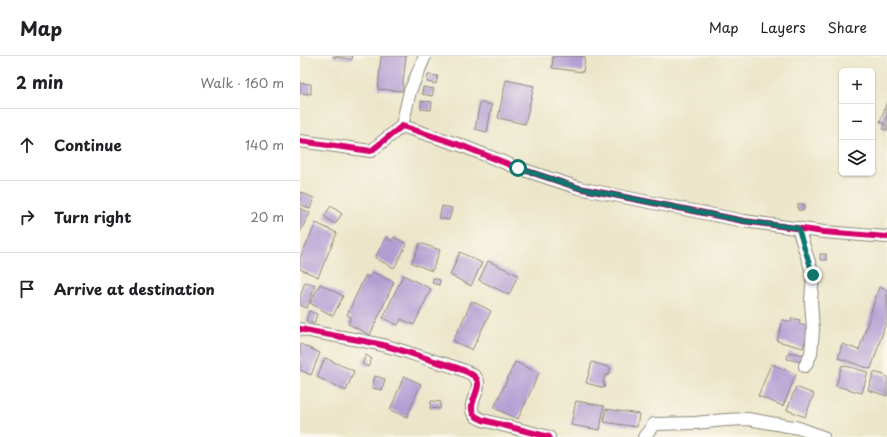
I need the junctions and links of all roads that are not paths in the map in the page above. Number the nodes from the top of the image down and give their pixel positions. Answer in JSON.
{"nodes":[{"id":1,"x":424,"y":56,"type":"edge"},
{"id":2,"x":402,"y":126,"type":"junction"},
{"id":3,"x":300,"y":141,"type":"edge"},
{"id":4,"x":798,"y":228,"type":"junction"},
{"id":5,"x":887,"y":237,"type":"edge"},
{"id":6,"x":300,"y":329,"type":"edge"},
{"id":7,"x":805,"y":366,"type":"dead end"},
{"id":8,"x":549,"y":437,"type":"edge"},
{"id":9,"x":644,"y":437,"type":"edge"},
{"id":10,"x":823,"y":437,"type":"edge"}],
"edges":[{"from":1,"to":2,"type":"street"},
{"from":2,"to":3,"type":"street"},
{"from":2,"to":4,"type":"street"},
{"from":4,"to":5,"type":"street"},
{"from":4,"to":7,"type":"street"},
{"from":6,"to":8,"type":"street"},
{"from":9,"to":10,"type":"street"}]}
